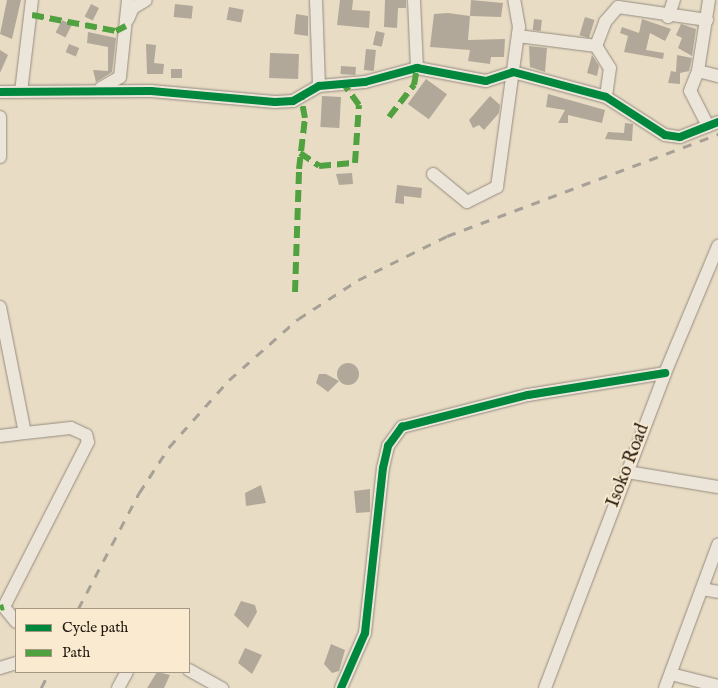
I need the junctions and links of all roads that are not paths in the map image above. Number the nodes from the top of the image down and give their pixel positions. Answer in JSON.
{"nodes":[{"id":1,"x":32,"y":0,"type":"edge"},
{"id":2,"x":128,"y":0,"type":"edge"},
{"id":3,"x":146,"y":0,"type":"edge"},
{"id":4,"x":316,"y":0,"type":"edge"},
{"id":5,"x":414,"y":0,"type":"edge"},
{"id":6,"x":514,"y":0,"type":"edge"},
{"id":7,"x":674,"y":0,"type":"edge"},
{"id":8,"x":709,"y":0,"type":"edge"},
{"id":9,"x":668,"y":17,"type":"junction"},
{"id":10,"x":707,"y":20,"type":"junction"},
{"id":11,"x":126,"y":26,"type":"junction"},
{"id":12,"x":518,"y":36,"type":"junction"},
{"id":13,"x":596,"y":46,"type":"junction"},
{"id":14,"x":417,"y":68,"type":"junction"},
{"id":15,"x":698,"y":71,"type":"junction"},
{"id":16,"x":513,"y":72,"type":"junction"},
{"id":17,"x":718,"y":76,"type":"edge"},
{"id":18,"x":319,"y":86,"type":"junction"},
{"id":19,"x":94,"y":91,"type":"junction"},
{"id":20,"x":0,"y":92,"type":"edge"},
{"id":21,"x":20,"y":92,"type":"junction"},
{"id":22,"x":606,"y":97,"type":"junction"},
{"id":23,"x":0,"y":117,"type":"edge"},
{"id":24,"x":713,"y":124,"type":"edge"},
{"id":25,"x":0,"y":157,"type":"edge"},
{"id":26,"x":432,"y":174,"type":"dead end"},
{"id":27,"x":717,"y":252,"type":"edge"},
{"id":28,"x":0,"y":308,"type":"edge"},
{"id":29,"x":665,"y":373,"type":"junction"},
{"id":30,"x":25,"y":433,"type":"junction"},
{"id":31,"x":0,"y":436,"type":"edge"},
{"id":32,"x":627,"y":472,"type":"junction"},
{"id":33,"x":718,"y":487,"type":"edge"},
{"id":34,"x":718,"y":545,"type":"edge"},
{"id":35,"x":703,"y":589,"type":"junction"},
{"id":36,"x":718,"y":592,"type":"edge"},
{"id":37,"x":15,"y":621,"type":"edge"},
{"id":38,"x":15,"y":663,"type":"edge"},
{"id":39,"x":0,"y":668,"type":"edge"},
{"id":40,"x":190,"y":671,"type":"edge"},
{"id":41,"x":126,"y":673,"type":"edge"},
{"id":42,"x":671,"y":674,"type":"junction"},
{"id":43,"x":718,"y":686,"type":"edge"},
{"id":44,"x":118,"y":688,"type":"edge"},
{"id":45,"x":222,"y":688,"type":"edge"},
{"id":46,"x":341,"y":688,"type":"edge"},
{"id":47,"x":545,"y":688,"type":"edge"},
{"id":48,"x":665,"y":688,"type":"edge"}],
"edges":[{"from":1,"to":21,"type":"street"},
{"from":2,"to":11,"type":"street"},
{"from":3,"to":11,"type":"street"},
{"from":4,"to":18,"type":"street"},
{"from":5,"to":14,"type":"street"},
{"from":6,"to":12,"type":"street"},
{"from":7,"to":9,"type":"street"},
{"from":8,"to":10,"type":"street"},
{"from":9,"to":10,"type":"street"},
{"from":9,"to":13,"type":"street"},
{"from":10,"to":15,"type":"street"},
{"from":11,"to":19,"type":"street"},
{"from":12,"to":13,"type":"street"},
{"from":12,"to":16,"type":"street"},
{"from":13,"to":22,"type":"street"},
{"from":14,"to":16,"type":"street"},
{"from":14,"to":18,"type":"street"},
{"from":15,"to":17,"type":"street"},
{"from":15,"to":24,"type":"street"},
{"from":16,"to":22,"type":"street"},
{"from":16,"to":26,"type":"street"},
{"from":18,"to":19,"type":"street"},
{"from":19,"to":21,"type":"street"},
{"from":20,"to":21,"type":"street"},
{"from":22,"to":24,"type":"street"},
{"from":23,"to":25,"type":"street"},
{"from":27,"to":29,"type":"street","name":"Isoko Road"},
{"from":28,"to":30,"type":"street"},
{"from":29,"to":32,"type":"street","name":"Isoko Road"},
{"from":29,"to":46,"type":"street"},
{"from":30,"to":31,"type":"street"},
{"from":30,"to":37,"type":"street"},
{"from":32,"to":33,"type":"street"},
{"from":32,"to":47,"type":"street","name":"Isoko Road"},
{"from":34,"to":35,"type":"street"},
{"from":35,"to":36,"type":"street"},
{"from":35,"to":42,"type":"street"},
{"from":38,"to":39,"type":"street"},
{"from":40,"to":45,"type":"street"},
{"from":41,"to":44,"type":"street"},
{"from":42,"to":43,"type":"street"},
{"from":42,"to":48,"type":"street"}]}
